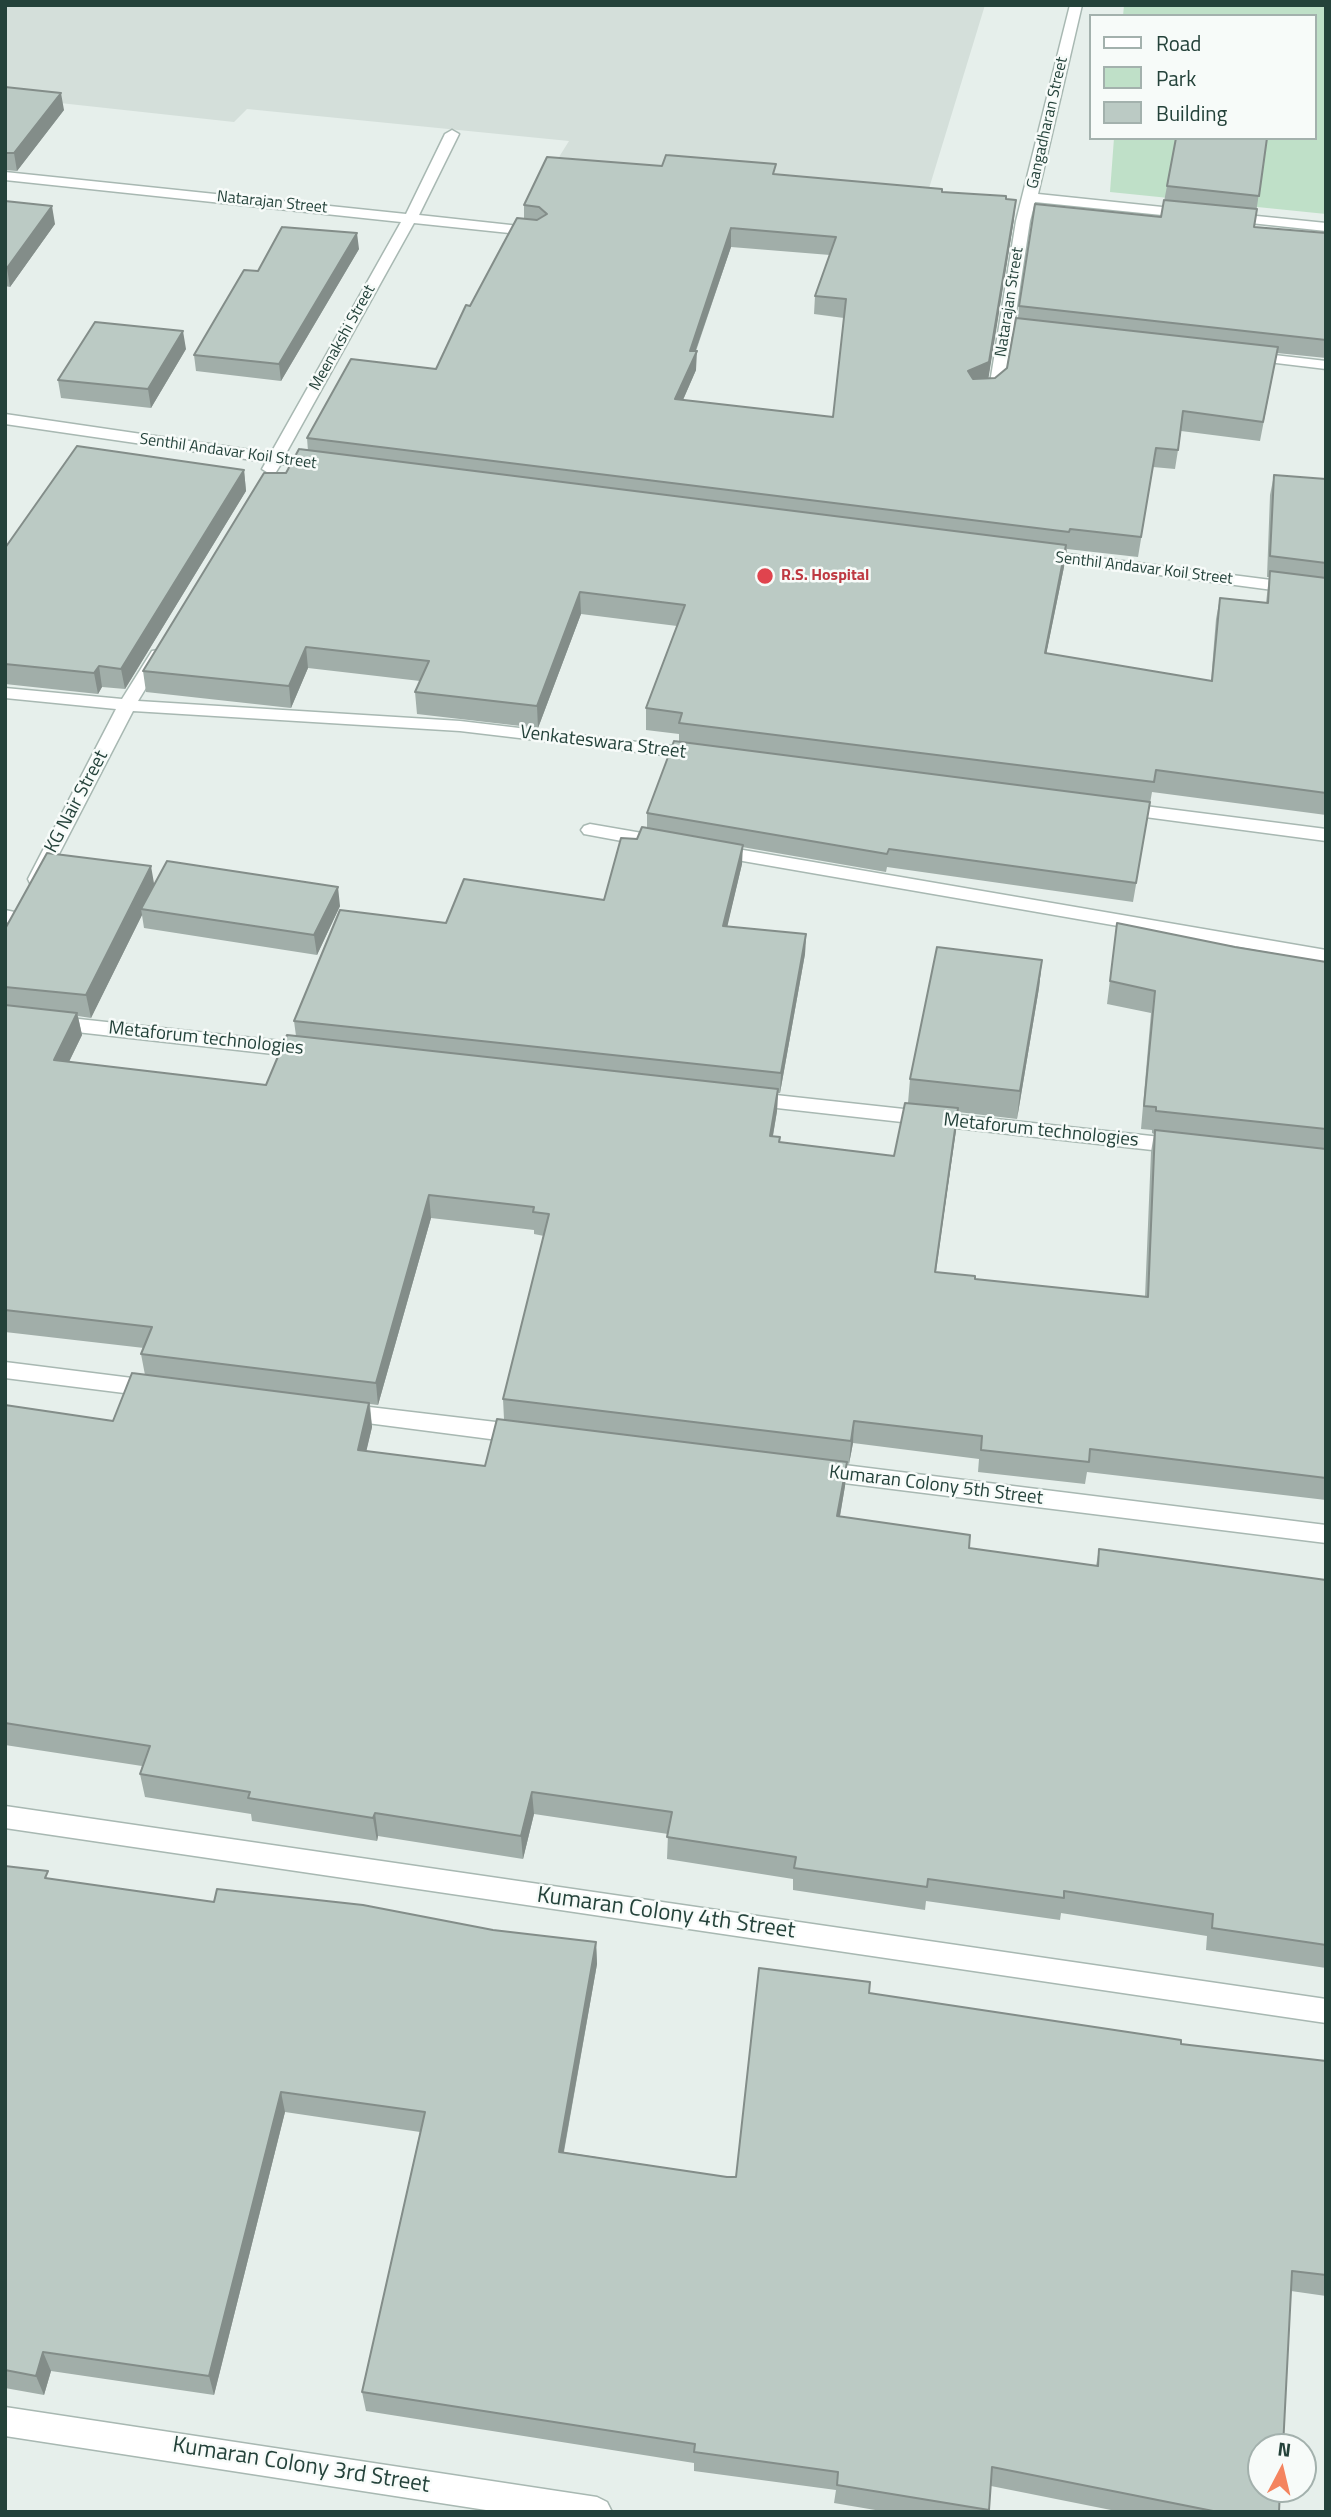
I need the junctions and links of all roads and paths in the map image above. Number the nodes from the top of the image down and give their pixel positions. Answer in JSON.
{"nodes":[{"id":1,"x":1076,"y":5,"type":"edge"},
{"id":2,"x":452,"y":134,"type":"dead end"},
{"id":3,"x":5,"y":176,"type":"edge"},
{"id":4,"x":1030,"y":197,"type":"junction"},
{"id":5,"x":411,"y":217,"type":"junction"},
{"id":6,"x":1326,"y":227,"type":"edge"},
{"id":7,"x":538,"y":232,"type":"edge"},
{"id":8,"x":1005,"y":329,"type":"junction"},
{"id":9,"x":1058,"y":335,"type":"edge"},
{"id":10,"x":1232,"y":354,"type":"edge"},
{"id":11,"x":1326,"y":365,"type":"edge"},
{"id":12,"x":976,"y":392,"type":"edge"},
{"id":13,"x":5,"y":419,"type":"edge"},
{"id":14,"x":276,"y":460,"type":"junction"},
{"id":15,"x":331,"y":467,"type":"edge"},
{"id":16,"x":262,"y":483,"type":"edge"},
{"id":17,"x":1022,"y":554,"type":"edge"},
{"id":18,"x":1326,"y":592,"type":"edge"},
{"id":19,"x":170,"y":635,"type":"edge"},
{"id":20,"x":5,"y":693,"type":"edge"},
{"id":21,"x":127,"y":705,"type":"junction"},
{"id":22,"x":715,"y":756,"type":"edge"},
{"id":23,"x":1106,"y":807,"type":"edge"},
{"id":24,"x":590,"y":830,"type":"dead end"},
{"id":25,"x":1326,"y":835,"type":"edge"},
{"id":26,"x":19,"y":908,"type":"edge"},
{"id":27,"x":5,"y":936,"type":"edge"},
{"id":28,"x":1326,"y":956,"type":"edge"},
{"id":29,"x":5,"y":1017,"type":"edge"},
{"id":30,"x":325,"y":1052,"type":"edge"},
{"id":31,"x":728,"y":1097,"type":"edge"},
{"id":32,"x":1201,"y":1149,"type":"edge"},
{"id":33,"x":5,"y":1370,"type":"edge"},
{"id":34,"x":184,"y":1392,"type":"edge"},
{"id":35,"x":322,"y":1409,"type":"edge"},
{"id":36,"x":542,"y":1437,"type":"edge"},
{"id":37,"x":803,"y":1469,"type":"edge"},
{"id":38,"x":1326,"y":1534,"type":"edge"},
{"id":39,"x":5,"y":1817,"type":"edge"},
{"id":40,"x":1326,"y":2011,"type":"edge"},
{"id":41,"x":5,"y":2421,"type":"edge"},
{"id":42,"x":597,"y":2512,"type":"edge"}],
"edges":[{"from":1,"to":4,"type":"street","name":"Gangadharan Street"},
{"from":2,"to":5,"type":"street","name":"Meenakshi Street"},
{"from":3,"to":5,"type":"street","name":"Natarajan Street"},
{"from":4,"to":6,"type":"street","name":"Gangadharan Street"},
{"from":4,"to":8,"type":"street","name":"Natarajan Street"},
{"from":5,"to":7,"type":"street","name":"Natarajan Street"},
{"from":5,"to":14,"type":"street","name":"Meenakshi Street"},
{"from":8,"to":9,"type":"street"},
{"from":8,"to":12,"type":"street","name":"Natarajan Street"},
{"from":10,"to":11,"type":"street"},
{"from":13,"to":14,"type":"street","name":"Senthil Andavar Koil Street"},
{"from":14,"to":15,"type":"street","name":"Senthil Andavar Koil Street"},
{"from":14,"to":16,"type":"street","name":"Meenakshi Street"},
{"from":17,"to":18,"type":"street","name":"Senthil Andavar Koil Street"},
{"from":19,"to":21,"type":"street","name":"KG Nair Street"},
{"from":20,"to":21,"type":"street","name":"Venkateswara Street"},
{"from":21,"to":22,"type":"street","name":"Venkateswara Street"},
{"from":21,"to":26,"type":"street","name":"KG Nair Street"},
{"from":23,"to":25,"type":"street"},
{"from":24,"to":28,"type":"street"},
{"from":26,"to":27,"type":"street","name":"KG Nair Street"},
{"from":29,"to":30,"type":"street","name":"Metaforum technologies"},
{"from":31,"to":32,"type":"street","name":"Metaforum technologies"},
{"from":33,"to":34,"type":"street"},
{"from":35,"to":36,"type":"street"},
{"from":37,"to":38,"type":"street","name":"Kumaran Colony 5th Street"},
{"from":39,"to":40,"type":"street","name":"Kumaran Colony 4th Street"},
{"from":41,"to":42,"type":"street","name":"Kumaran Colony 3rd Street"}]}
